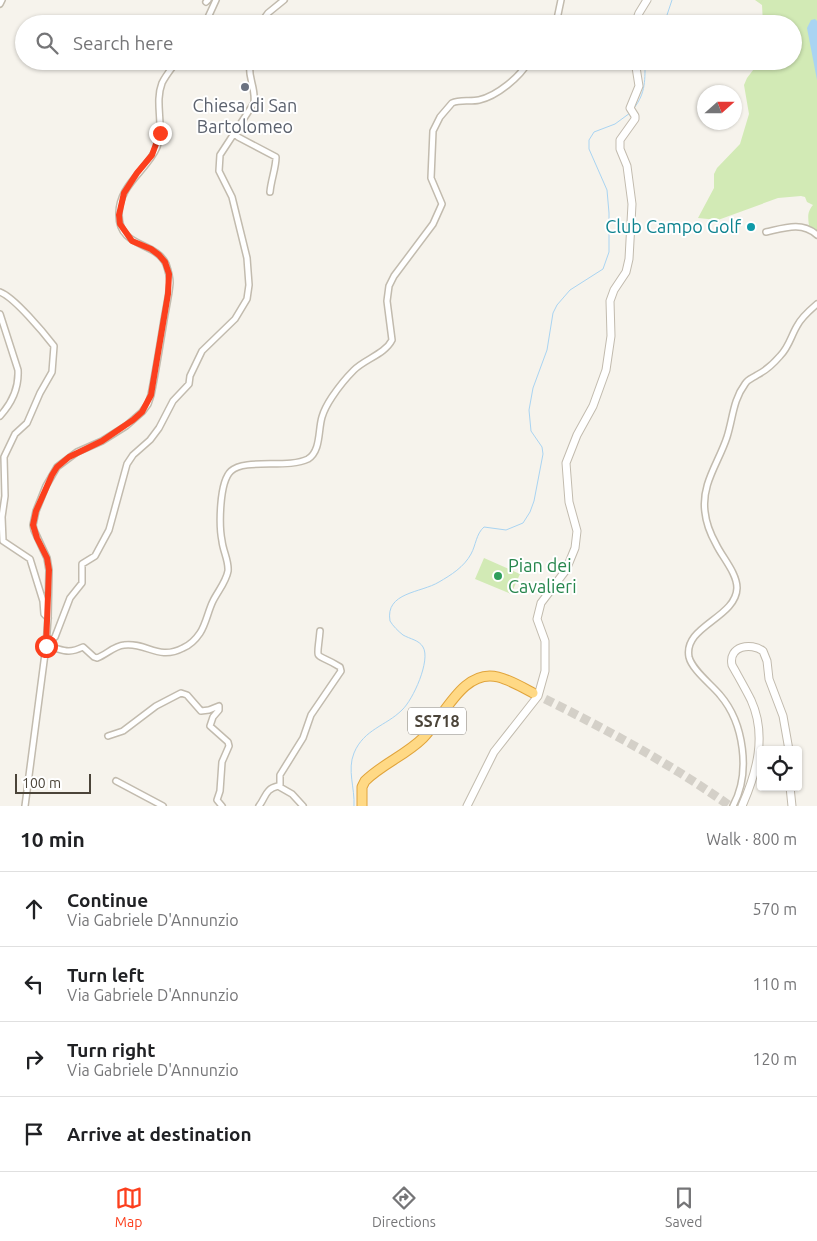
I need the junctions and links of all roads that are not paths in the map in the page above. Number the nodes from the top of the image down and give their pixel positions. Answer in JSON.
{"nodes":[{"id":1,"x":2,"y":0,"type":"edge"},
{"id":2,"x":216,"y":0,"type":"edge"},
{"id":3,"x":284,"y":0,"type":"edge"},
{"id":4,"x":561,"y":0,"type":"edge"},
{"id":5,"x":647,"y":0,"type":"edge"},
{"id":6,"x":0,"y":4,"type":"edge"},
{"id":7,"x":209,"y":15,"type":"edge"},
{"id":8,"x":267,"y":15,"type":"edge"},
{"id":9,"x":558,"y":15,"type":"edge"},
{"id":10,"x":638,"y":15,"type":"edge"},
{"id":11,"x":171,"y":70,"type":"edge"},
{"id":12,"x":248,"y":70,"type":"edge"},
{"id":13,"x":523,"y":70,"type":"edge"},
{"id":14,"x":636,"y":70,"type":"edge"},
{"id":15,"x":234,"y":133,"type":"junction"},
{"id":16,"x":270,"y":192,"type":"dead end"},
{"id":17,"x":766,"y":232,"type":"dead end"},
{"id":18,"x":817,"y":235,"type":"edge"},
{"id":19,"x":0,"y":292,"type":"edge"},
{"id":20,"x":817,"y":304,"type":"edge"},
{"id":21,"x":0,"y":314,"type":"edge"},
{"id":22,"x":0,"y":416,"type":"edge"},
{"id":23,"x":48,"y":618,"type":"junction"},
{"id":24,"x":320,"y":631,"type":"dead end"},
{"id":25,"x":46,"y":646,"type":"junction"},
{"id":26,"x":532,"y":693,"type":"tunnel mouth"},
{"id":27,"x":108,"y":736,"type":"dead end"},
{"id":28,"x":759,"y":746,"type":"edge"},
{"id":29,"x":788,"y":746,"type":"edge"},
{"id":30,"x":757,"y":766,"type":"edge"},
{"id":31,"x":116,"y":781,"type":"dead end"},
{"id":32,"x":280,"y":787,"type":"junction"},
{"id":33,"x":790,"y":791,"type":"edge"},
{"id":34,"x":25,"y":806,"type":"edge"},
{"id":35,"x":164,"y":806,"type":"edge"},
{"id":36,"x":222,"y":806,"type":"edge"},
{"id":37,"x":259,"y":806,"type":"edge"},
{"id":38,"x":303,"y":806,"type":"edge"},
{"id":39,"x":362,"y":806,"type":"edge"},
{"id":40,"x":468,"y":806,"type":"edge"},
{"id":41,"x":733,"y":806,"type":"edge"},
{"id":42,"x":742,"y":806,"type":"edge"},
{"id":43,"x":792,"y":806,"type":"edge"}],
"edges":[{"from":1,"to":6,"type":"street"},
{"from":2,"to":7,"type":"street"},
{"from":3,"to":8,"type":"street"},
{"from":4,"to":9,"type":"street"},
{"from":5,"to":10,"type":"street"},
{"from":11,"to":23,"type":"street"},
{"from":12,"to":15,"type":"street"},
{"from":13,"to":25,"type":"street"},
{"from":14,"to":40,"type":"street"},
{"from":15,"to":16,"type":"street"},
{"from":15,"to":25,"type":"street"},
{"from":17,"to":18,"type":"street"},
{"from":19,"to":23,"type":"street"},
{"from":20,"to":41,"type":"street"},
{"from":21,"to":22,"type":"street"},
{"from":23,"to":25,"type":"street"},
{"from":24,"to":32,"type":"street"},
{"from":25,"to":34,"type":"street"},
{"from":26,"to":39,"type":"highway","number":"SS718"},
{"from":27,"to":36,"type":"street"},
{"from":28,"to":29,"type":"street"},
{"from":30,"to":42,"type":"street"},
{"from":31,"to":35,"type":"street"},
{"from":32,"to":37,"type":"street"},
{"from":32,"to":38,"type":"street"},
{"from":33,"to":43,"type":"street"}]}
